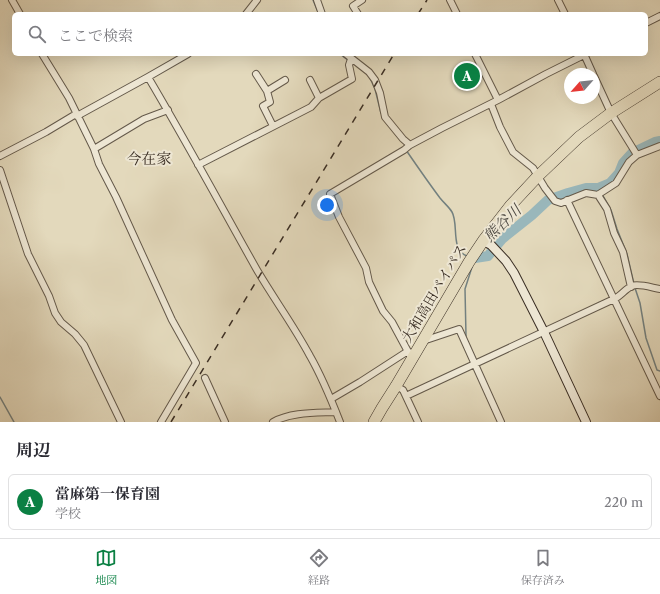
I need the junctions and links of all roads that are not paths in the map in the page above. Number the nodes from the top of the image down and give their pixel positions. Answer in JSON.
{"nodes":[{"id":1,"x":12,"y":0,"type":"edge"},
{"id":2,"x":256,"y":0,"type":"edge"},
{"id":3,"x":317,"y":0,"type":"edge"},
{"id":4,"x":362,"y":0,"type":"edge"},
{"id":5,"x":450,"y":0,"type":"edge"},
{"id":6,"x":558,"y":0,"type":"edge"},
{"id":7,"x":19,"y":12,"type":"edge"},
{"id":8,"x":247,"y":12,"type":"edge"},
{"id":9,"x":321,"y":12,"type":"edge"},
{"id":10,"x":357,"y":12,"type":"edge"},
{"id":11,"x":455,"y":12,"type":"edge"},
{"id":12,"x":564,"y":12,"type":"edge"},
{"id":13,"x":660,"y":16,"type":"edge"},
{"id":14,"x":648,"y":23,"type":"edge"},
{"id":15,"x":43,"y":56,"type":"edge"},
{"id":16,"x":185,"y":56,"type":"edge"},
{"id":17,"x":476,"y":56,"type":"edge"},
{"id":18,"x":581,"y":56,"type":"edge"},
{"id":19,"x":586,"y":56,"type":"edge"},
{"id":20,"x":348,"y":59,"type":"edge"},
{"id":21,"x":591,"y":68,"type":"edge"},
{"id":22,"x":256,"y":74,"type":"dead end"},
{"id":23,"x":148,"y":77,"type":"junction"},
{"id":24,"x":285,"y":80,"type":"dead end"},
{"id":25,"x":310,"y":80,"type":"dead end"},
{"id":26,"x":660,"y":82,"type":"edge"},
{"id":27,"x":600,"y":88,"type":"edge"},
{"id":28,"x":267,"y":91,"type":"junction"},
{"id":29,"x":319,"y":98,"type":"junction"},
{"id":30,"x":498,"y":100,"type":"junction"},
{"id":31,"x":491,"y":104,"type":"junction"},
{"id":32,"x":168,"y":110,"type":"junction"},
{"id":33,"x":611,"y":113,"type":"junction"},
{"id":34,"x":76,"y":115,"type":"junction"},
{"id":35,"x":273,"y":126,"type":"junction"},
{"id":36,"x":410,"y":145,"type":"junction"},
{"id":37,"x":660,"y":146,"type":"edge"},
{"id":38,"x":94,"y":149,"type":"junction"},
{"id":39,"x":636,"y":152,"type":"junction"},
{"id":40,"x":0,"y":156,"type":"edge"},
{"id":41,"x":198,"y":165,"type":"junction"},
{"id":42,"x":0,"y":170,"type":"edge"},
{"id":43,"x":538,"y":176,"type":"junction"},
{"id":44,"x":600,"y":193,"type":"junction"},
{"id":45,"x":567,"y":200,"type":"junction"},
{"id":46,"x":484,"y":244,"type":"junction"},
{"id":47,"x":633,"y":286,"type":"junction"},
{"id":48,"x":660,"y":289,"type":"edge"},
{"id":49,"x":614,"y":299,"type":"junction"},
{"id":50,"x":544,"y":332,"type":"junction"},
{"id":51,"x":422,"y":342,"type":"junction"},
{"id":52,"x":410,"y":355,"type":"junction"},
{"id":53,"x":474,"y":364,"type":"junction"},
{"id":54,"x":204,"y":378,"type":"dead end"},
{"id":55,"x":396,"y":386,"type":"junction"},
{"id":56,"x":406,"y":396,"type":"junction"},
{"id":57,"x":660,"y":396,"type":"edge"},
{"id":58,"x":331,"y":399,"type":"junction"},
{"id":59,"x":336,"y":412,"type":"junction"},
{"id":60,"x":121,"y":422,"type":"edge"},
{"id":61,"x":161,"y":422,"type":"edge"},
{"id":62,"x":225,"y":422,"type":"edge"},
{"id":63,"x":273,"y":422,"type":"edge"},
{"id":64,"x":340,"y":422,"type":"edge"},
{"id":65,"x":374,"y":422,"type":"edge"},
{"id":66,"x":418,"y":422,"type":"edge"},
{"id":67,"x":501,"y":422,"type":"edge"},
{"id":68,"x":586,"y":422,"type":"edge"}],
"edges":[{"from":1,"to":7,"type":"street"},
{"from":2,"to":8,"type":"street"},
{"from":3,"to":9,"type":"street"},
{"from":4,"to":10,"type":"street"},
{"from":5,"to":11,"type":"street"},
{"from":6,"to":12,"type":"street"},
{"from":13,"to":14,"type":"street"},
{"from":15,"to":34,"type":"street"},
{"from":16,"to":23,"type":"street"},
{"from":17,"to":30,"type":"street"},
{"from":18,"to":30,"type":"street"},
{"from":19,"to":21,"type":"street"},
{"from":20,"to":29,"type":"street"},
{"from":20,"to":36,"type":"street"},
{"from":22,"to":28,"type":"street"},
{"from":23,"to":32,"type":"street"},
{"from":23,"to":34,"type":"street"},
{"from":24,"to":28,"type":"street"},
{"from":25,"to":29,"type":"street"},
{"from":26,"to":33,"type":"highway","name":"大和高田バイパス"},
{"from":27,"to":33,"type":"street"},
{"from":28,"to":35,"type":"street"},
{"from":29,"to":35,"type":"street"},
{"from":30,"to":31,"type":"street"},
{"from":31,"to":36,"type":"street"},
{"from":31,"to":43,"type":"street"},
{"from":32,"to":38,"type":"street"},
{"from":32,"to":41,"type":"street"},
{"from":33,"to":39,"type":"street"},
{"from":33,"to":43,"type":"highway","name":"大和高田バイパス"},
{"from":34,"to":38,"type":"street"},
{"from":34,"to":40,"type":"street"},
{"from":35,"to":41,"type":"street"},
{"from":36,"to":52,"type":"street"},
{"from":37,"to":39,"type":"street"},
{"from":38,"to":61,"type":"street"},
{"from":39,"to":44,"type":"street"},
{"from":41,"to":58,"type":"street"},
{"from":42,"to":60,"type":"street"},
{"from":43,"to":45,"type":"street"},
{"from":43,"to":46,"type":"highway","name":"大和高田バイパス"},
{"from":44,"to":45,"type":"street"},
{"from":44,"to":47,"type":"street"},
{"from":45,"to":49,"type":"street"},
{"from":46,"to":50,"type":"street"},
{"from":46,"to":51,"type":"highway","name":"大和高田バイパス"},
{"from":47,"to":48,"type":"street"},
{"from":47,"to":49,"type":"street"},
{"from":49,"to":50,"type":"street"},
{"from":49,"to":57,"type":"street"},
{"from":50,"to":53,"type":"street"},
{"from":50,"to":68,"type":"street"},
{"from":51,"to":52,"type":"highway","name":"大和高田バイパス"},
{"from":51,"to":53,"type":"street"},
{"from":52,"to":55,"type":"highway","name":"大和高田バイパス"},
{"from":52,"to":58,"type":"street"},
{"from":53,"to":56,"type":"street"},
{"from":53,"to":67,"type":"street"},
{"from":54,"to":62,"type":"street"},
{"from":55,"to":56,"type":"street"},
{"from":55,"to":65,"type":"highway","name":"大和高田バイパス"},
{"from":56,"to":66,"type":"street"},
{"from":58,"to":59,"type":"street"},
{"from":59,"to":63,"type":"street"},
{"from":59,"to":64,"type":"street"}]}
